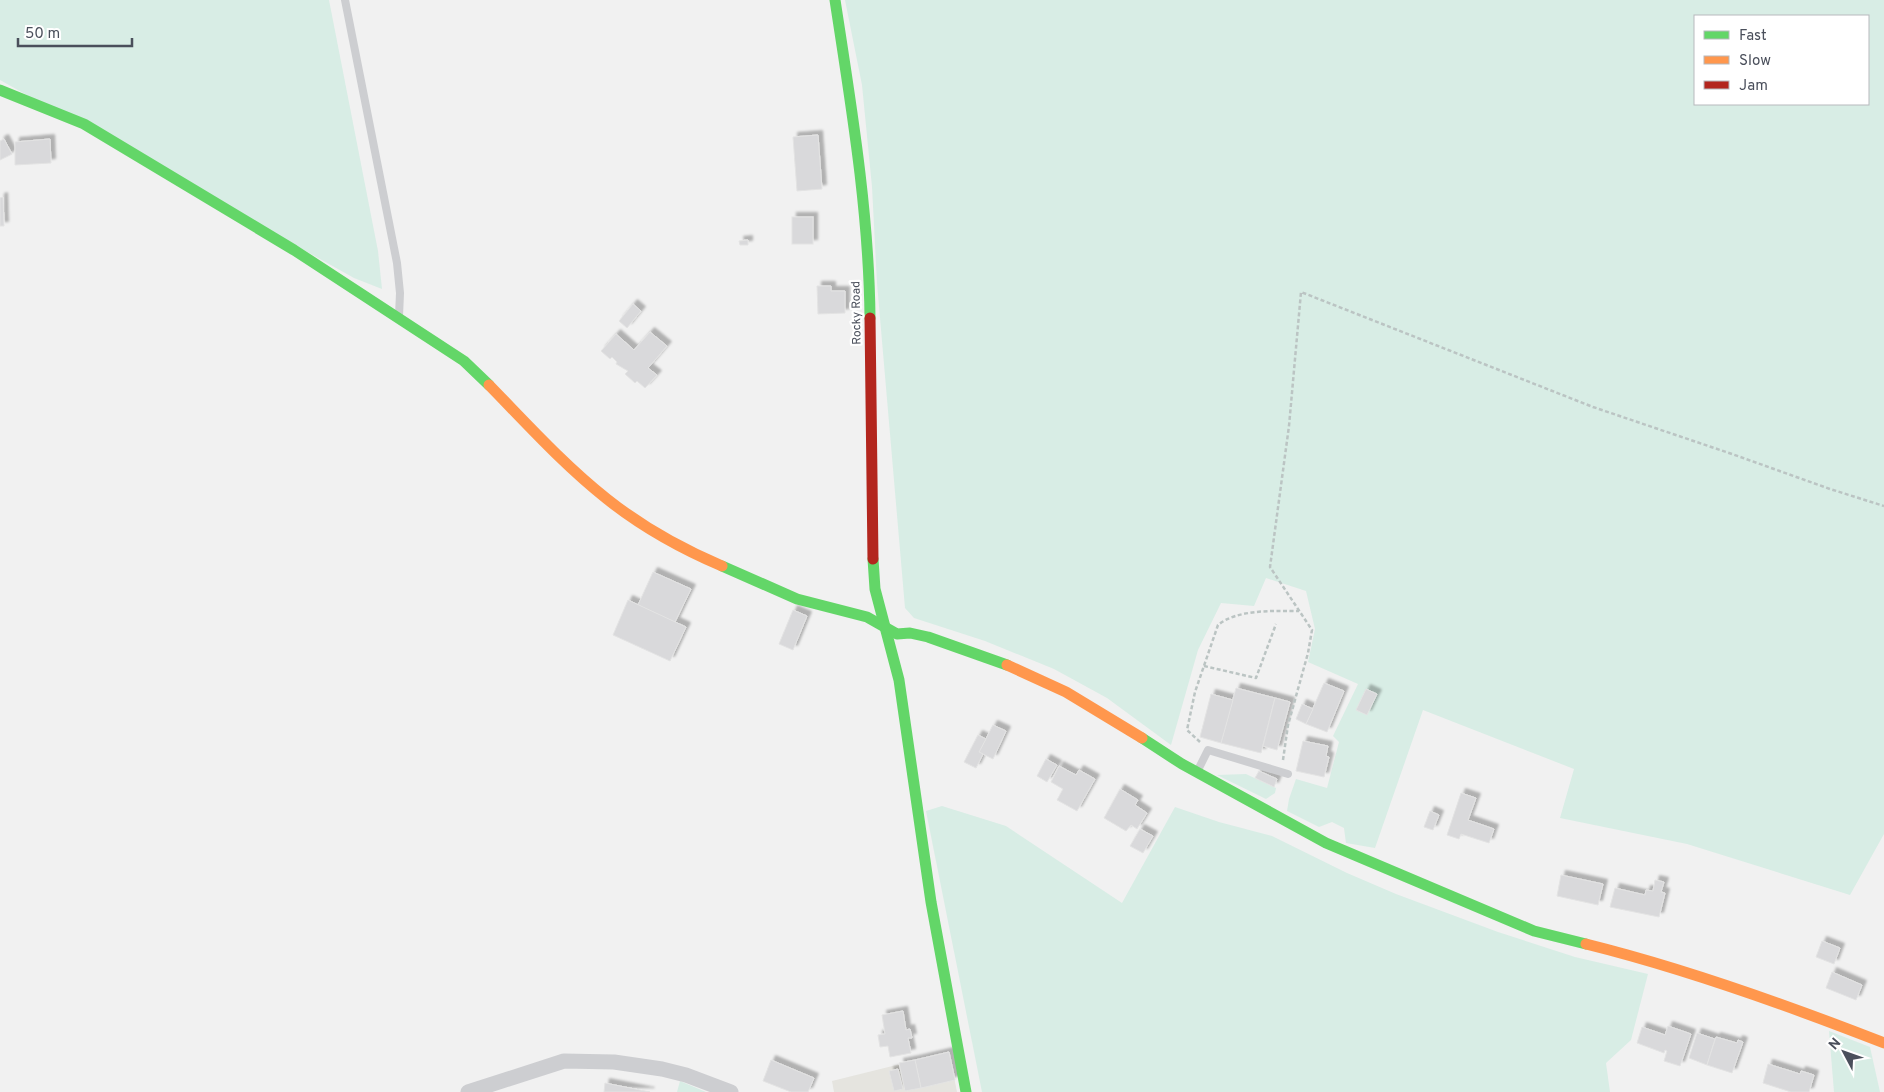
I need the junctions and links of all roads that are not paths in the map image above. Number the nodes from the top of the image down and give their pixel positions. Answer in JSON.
{"nodes":[{"id":1,"x":346,"y":0,"type":"edge"},
{"id":2,"x":835,"y":0,"type":"edge"},
{"id":3,"x":0,"y":90,"type":"edge"},
{"id":4,"x":399,"y":318,"type":"junction"},
{"id":5,"x":884,"y":627,"type":"junction"},
{"id":6,"x":1198,"y":772,"type":"junction"},
{"id":7,"x":1284,"y":773,"type":"road end"},
{"id":8,"x":1884,"y":1043,"type":"edge"},
{"id":9,"x":468,"y":1092,"type":"edge"},
{"id":10,"x":731,"y":1092,"type":"edge"},
{"id":11,"x":966,"y":1092,"type":"edge"}],
"edges":[{"from":1,"to":4,"type":"lane"},
{"from":2,"to":5,"type":"street","name":"Rocky Road"},
{"from":3,"to":4,"type":"street"},
{"from":4,"to":5,"type":"street"},
{"from":5,"to":6,"type":"street"},
{"from":5,"to":11,"type":"street","name":"Rocky Road"},
{"from":6,"to":7,"type":"lane"},
{"from":6,"to":8,"type":"street"},
{"from":9,"to":10,"type":"street"}]}
